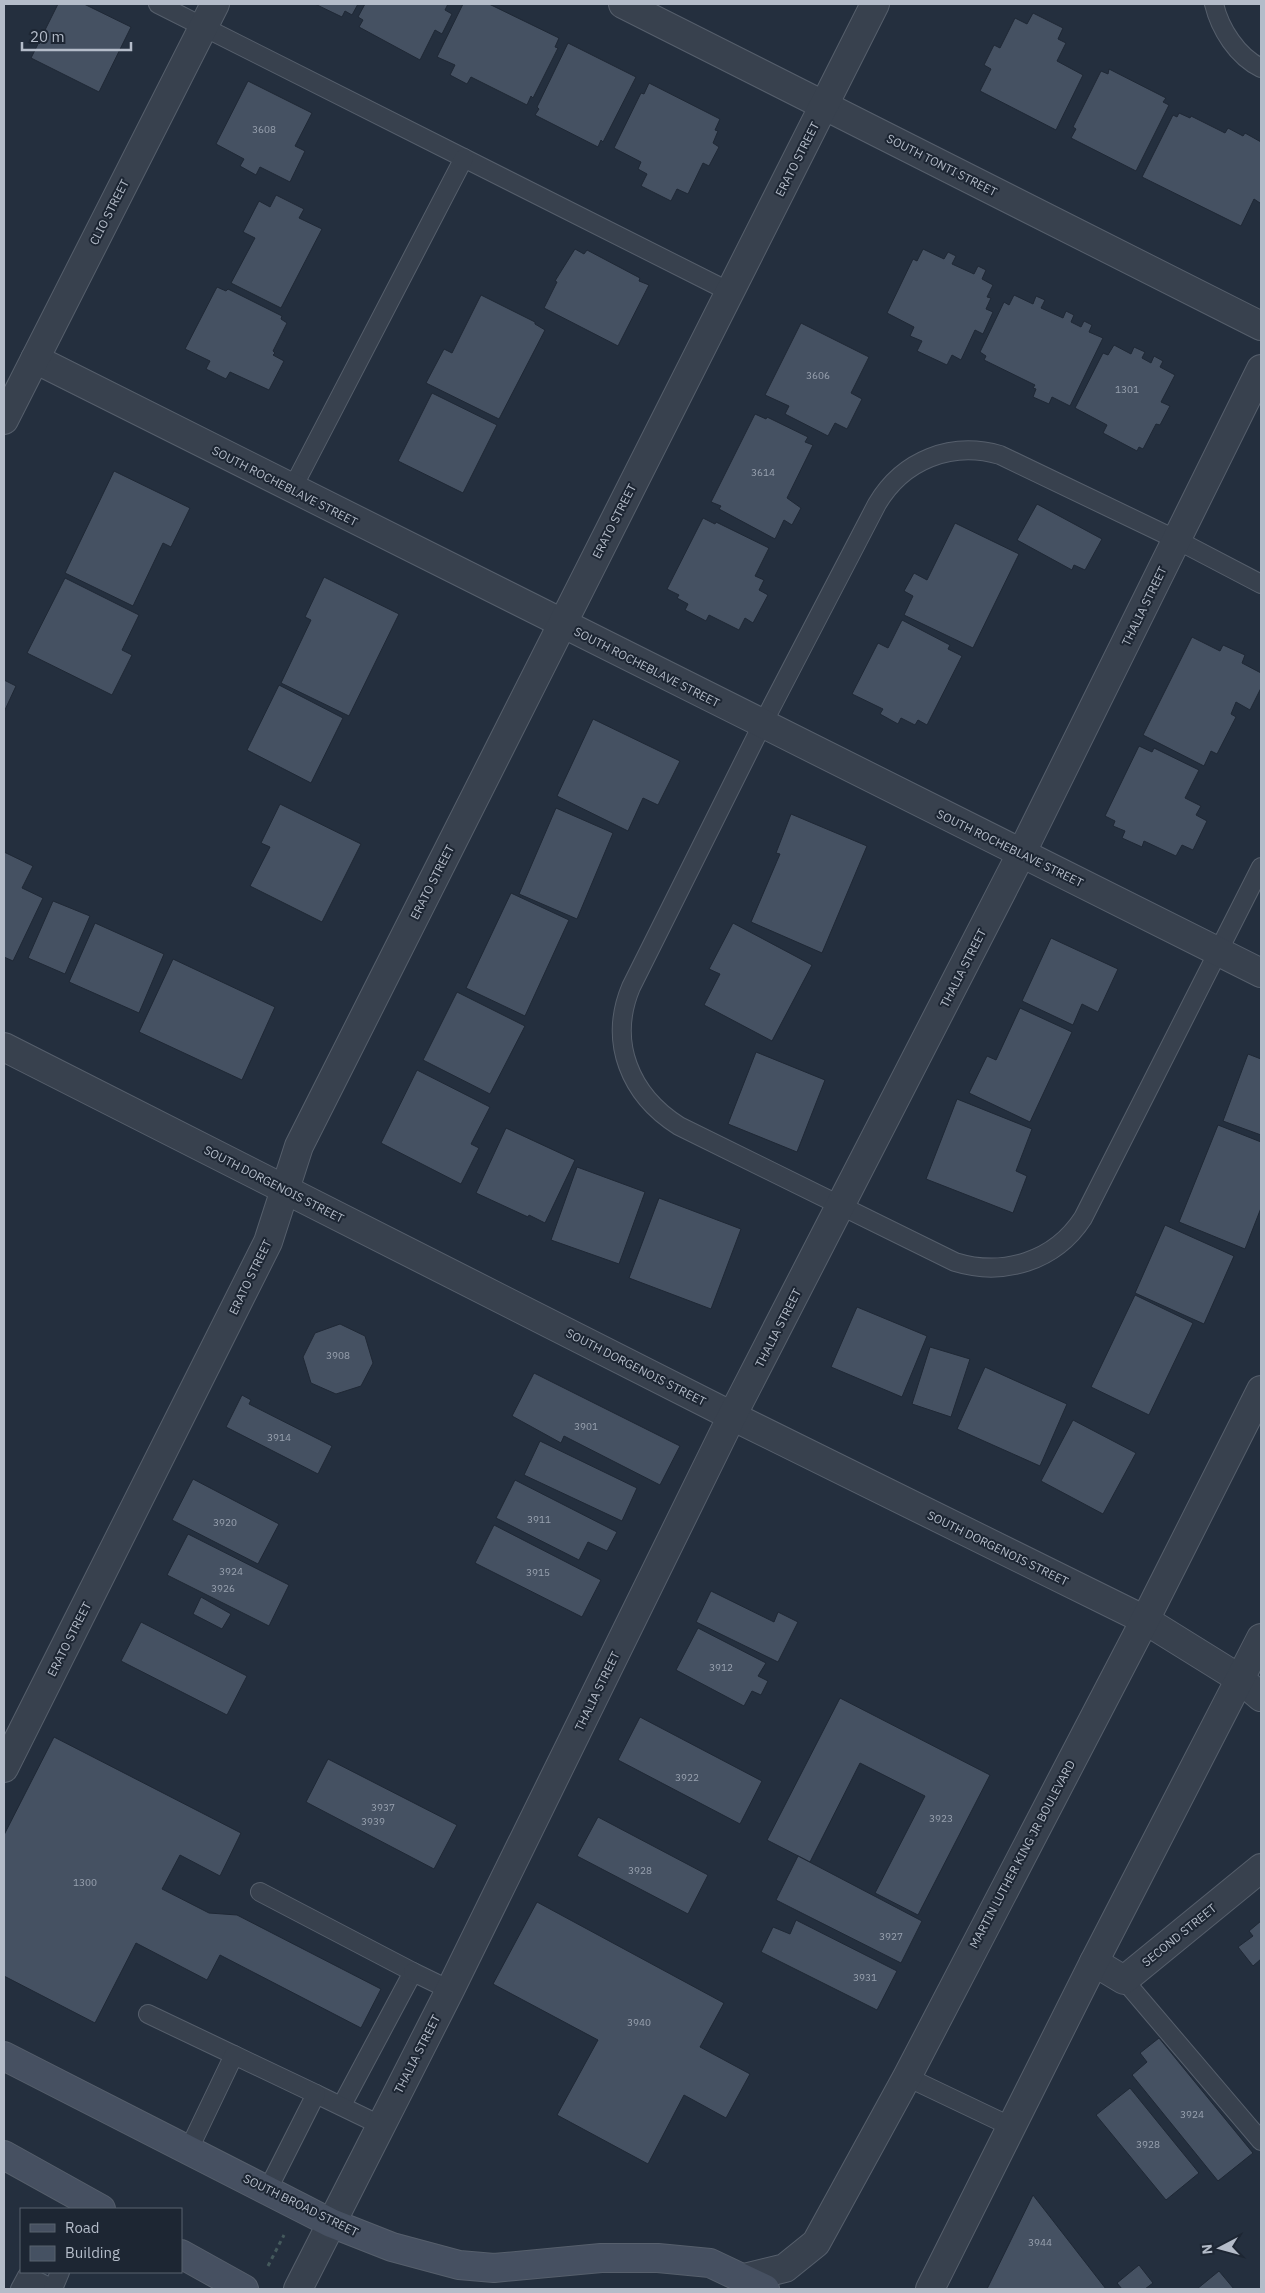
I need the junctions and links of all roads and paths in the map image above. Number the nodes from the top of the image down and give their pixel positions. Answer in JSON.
{"nodes":[{"id":1,"x":158,"y":4,"type":"edge"},
{"id":2,"x":623,"y":4,"type":"edge"},
{"id":3,"x":876,"y":4,"type":"edge"},
{"id":4,"x":1214,"y":4,"type":"edge"},
{"id":5,"x":209,"y":15,"type":"edge"},
{"id":6,"x":1261,"y":68,"type":"edge"},
{"id":7,"x":824,"y":105,"type":"junction"},
{"id":8,"x":464,"y":158,"type":"junction"},
{"id":9,"x":730,"y":292,"type":"junction"},
{"id":10,"x":1261,"y":326,"type":"edge"},
{"id":11,"x":35,"y":360,"type":"junction"},
{"id":12,"x":1261,"y":369,"type":"edge"},
{"id":13,"x":4,"y":420,"type":"edge"},
{"id":14,"x":292,"y":489,"type":"junction"},
{"id":15,"x":1177,"y":540,"type":"junction"},
{"id":16,"x":1261,"y":584,"type":"edge"},
{"id":17,"x":562,"y":624,"type":"junction"},
{"id":18,"x":762,"y":725,"type":"junction"},
{"id":19,"x":1021,"y":854,"type":"junction"},
{"id":20,"x":1261,"y":867,"type":"edge"},
{"id":21,"x":1217,"y":951,"type":"junction"},
{"id":22,"x":1261,"y":972,"type":"edge"},
{"id":23,"x":9,"y":1059,"type":"edge"},
{"id":24,"x":284,"y":1189,"type":"junction"},
{"id":25,"x":842,"y":1204,"type":"junction"},
{"id":26,"x":1261,"y":1390,"type":"edge"},
{"id":27,"x":732,"y":1416,"type":"junction"},
{"id":28,"x":1145,"y":1620,"type":"junction"},
{"id":29,"x":1261,"y":1638,"type":"edge"},
{"id":30,"x":1240,"y":1679,"type":"junction"},
{"id":31,"x":1261,"y":1697,"type":"edge"},
{"id":32,"x":4,"y":1768,"type":"edge"},
{"id":33,"x":1261,"y":1868,"type":"edge"},
{"id":34,"x":260,"y":1892,"type":"dead end"},
{"id":35,"x":1094,"y":1962,"type":"junction"},
{"id":36,"x":413,"y":1972,"type":"junction"},
{"id":37,"x":1124,"y":1980,"type":"junction"},
{"id":38,"x":450,"y":1990,"type":"junction"},
{"id":39,"x":148,"y":2014,"type":"dead end"},
{"id":40,"x":234,"y":2055,"type":"junction"},
{"id":41,"x":4,"y":2056,"type":"edge"},
{"id":42,"x":907,"y":2077,"type":"junction"},
{"id":43,"x":316,"y":2094,"type":"junction"},
{"id":44,"x":342,"y":2106,"type":"junction"},
{"id":45,"x":380,"y":2125,"type":"junction"},
{"id":46,"x":1012,"y":2127,"type":"junction"},
{"id":47,"x":1261,"y":2141,"type":"edge"},
{"id":48,"x":190,"y":2149,"type":"junction"},
{"id":49,"x":4,"y":2155,"type":"edge"},
{"id":50,"x":268,"y":2189,"type":"junction"},
{"id":51,"x":94,"y":2207,"type":"edge"},
{"id":52,"x":331,"y":2223,"type":"junction"},
{"id":53,"x":285,"y":2231,"type":"dead end"},
{"id":54,"x":182,"y":2255,"type":"edge"},
{"id":55,"x":268,"y":2266,"type":"dead end"},
{"id":56,"x":60,"y":2273,"type":"edge"},
{"id":57,"x":754,"y":2284,"type":"edge"},
{"id":58,"x":20,"y":2289,"type":"edge"},
{"id":59,"x":53,"y":2289,"type":"edge"},
{"id":60,"x":244,"y":2289,"type":"edge"},
{"id":61,"x":298,"y":2289,"type":"edge"},
{"id":62,"x":930,"y":2289,"type":"edge"}],
"edges":[{"from":1,"to":5,"type":"lane"},
{"from":2,"to":7,"type":"street","name":"SOUTH TONTI STREET"},
{"from":3,"to":7,"type":"street","name":"ERATO STREET"},
{"from":4,"to":6,"type":"lane"},
{"from":5,"to":8,"type":"lane"},
{"from":5,"to":11,"type":"street","name":"CLIO STREET"},
{"from":7,"to":9,"type":"street","name":"ERATO STREET"},
{"from":7,"to":10,"type":"street","name":"SOUTH TONTI STREET"},
{"from":8,"to":9,"type":"lane"},
{"from":8,"to":14,"type":"lane"},
{"from":9,"to":17,"type":"street","name":"ERATO STREET"},
{"from":11,"to":13,"type":"street","name":"CLIO STREET"},
{"from":11,"to":14,"type":"street","name":"SOUTH ROCHEBLAVE STREET"},
{"from":12,"to":15,"type":"street","name":"THALIA STREET"},
{"from":14,"to":17,"type":"street","name":"SOUTH ROCHEBLAVE STREET"},
{"from":15,"to":16,"type":"lane"},
{"from":15,"to":18,"type":"lane"},
{"from":15,"to":19,"type":"street","name":"THALIA STREET"},
{"from":17,"to":18,"type":"street","name":"SOUTH ROCHEBLAVE STREET"},
{"from":17,"to":24,"type":"street","name":"ERATO STREET"},
{"from":18,"to":19,"type":"street","name":"SOUTH ROCHEBLAVE STREET"},
{"from":18,"to":25,"type":"lane"},
{"from":19,"to":21,"type":"street","name":"SOUTH ROCHEBLAVE STREET"},
{"from":19,"to":25,"type":"street","name":"THALIA STREET"},
{"from":20,"to":21,"type":"lane"},
{"from":21,"to":22,"type":"street","name":"SOUTH ROCHEBLAVE STREET"},
{"from":21,"to":25,"type":"lane"},
{"from":23,"to":24,"type":"street","name":"SOUTH DORGENOIS STREET"},
{"from":24,"to":27,"type":"street","name":"SOUTH DORGENOIS STREET"},
{"from":24,"to":32,"type":"street","name":"ERATO STREET"},
{"from":25,"to":27,"type":"street","name":"THALIA STREET"},
{"from":26,"to":28,"type":"street","name":"MARTIN LUTHER KING JR BOULEVARD"},
{"from":27,"to":28,"type":"street","name":"SOUTH DORGENOIS STREET"},
{"from":27,"to":38,"type":"street","name":"THALIA STREET"},
{"from":28,"to":30,"type":"street","name":"SOUTH DORGENOIS STREET"},
{"from":28,"to":42,"type":"street","name":"MARTIN LUTHER KING JR BOULEVARD"},
{"from":29,"to":30,"type":"street"},
{"from":30,"to":31,"type":"street","name":"SOUTH DORGENOIS STREET"},
{"from":30,"to":35,"type":"street"},
{"from":33,"to":37,"type":"street","name":"SECOND STREET"},
{"from":34,"to":36,"type":"lane"},
{"from":35,"to":37,"type":"street"},
{"from":35,"to":46,"type":"street"},
{"from":36,"to":38,"type":"lane"},
{"from":36,"to":44,"type":"lane"},
{"from":37,"to":47,"type":"lane"},
{"from":38,"to":45,"type":"street","name":"THALIA STREET"},
{"from":39,"to":40,"type":"lane"},
{"from":40,"to":43,"type":"lane"},
{"from":40,"to":48,"type":"lane"},
{"from":41,"to":48,"type":"main road","name":"SOUTH BROAD STREET"},
{"from":42,"to":46,"type":"lane"},
{"from":42,"to":57,"type":"street","name":"MARTIN LUTHER KING JR BOULEVARD"},
{"from":43,"to":44,"type":"lane"},
{"from":43,"to":50,"type":"lane"},
{"from":44,"to":45,"type":"lane"},
{"from":45,"to":52,"type":"street","name":"THALIA STREET"},
{"from":46,"to":62,"type":"street"},
{"from":48,"to":50,"type":"main road","name":"SOUTH BROAD STREET"},
{"from":49,"to":51,"type":"main road"},
{"from":50,"to":52,"type":"main road","name":"SOUTH BROAD STREET"},
{"from":52,"to":57,"type":"main road","name":"SOUTH BROAD STREET"},
{"from":52,"to":61,"type":"street","name":"THALIA STREET"},
{"from":53,"to":55,"type":"path"},
{"from":54,"to":60,"type":"main road"},
{"from":56,"to":59,"type":"lane"},
{"from":58,"to":59,"type":"lane"}]}
